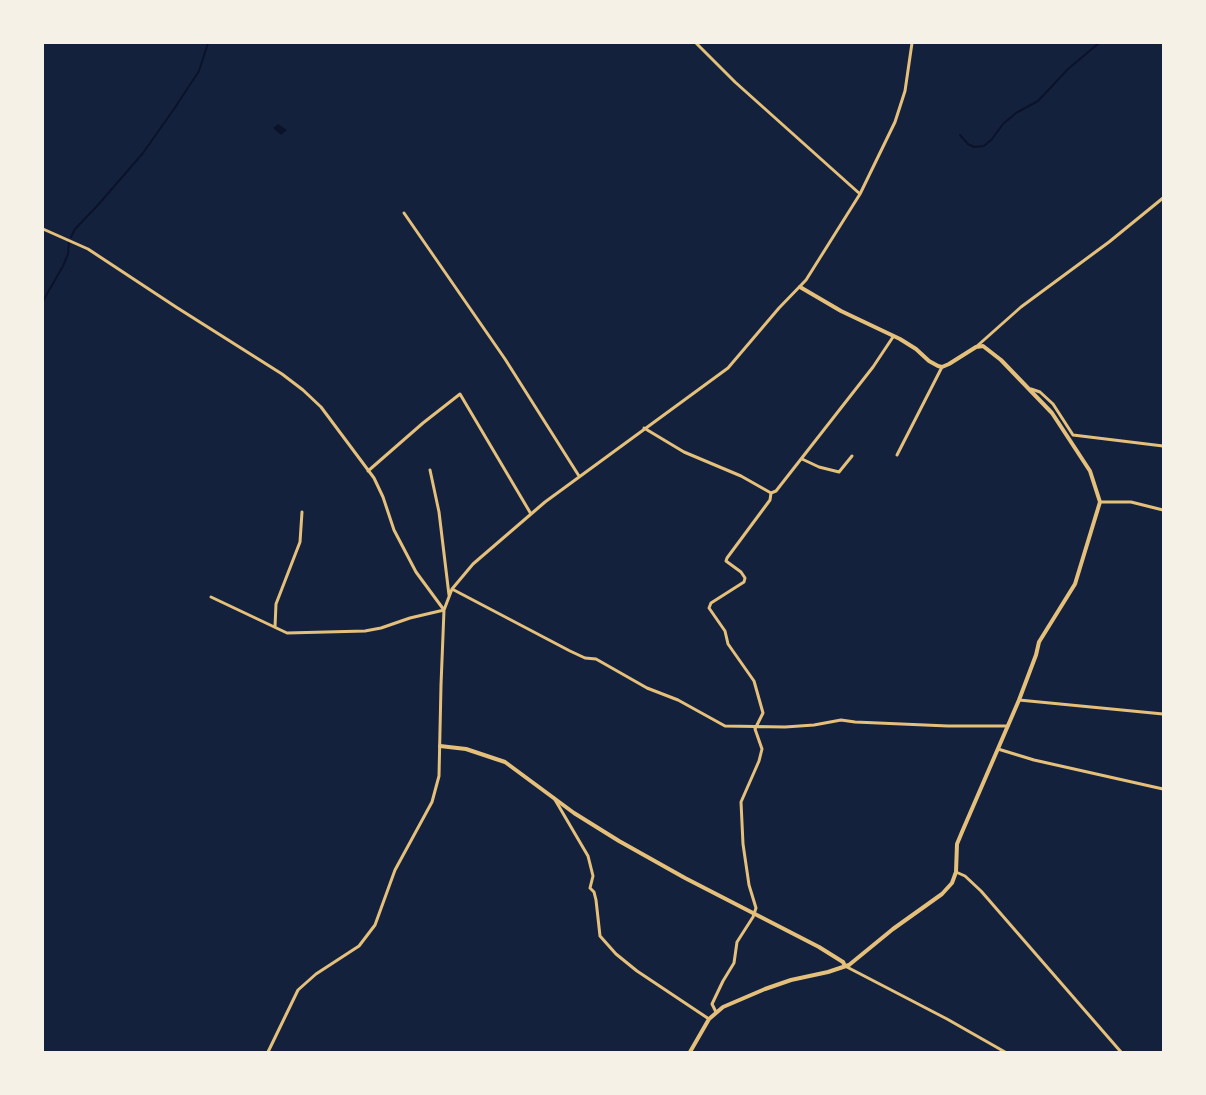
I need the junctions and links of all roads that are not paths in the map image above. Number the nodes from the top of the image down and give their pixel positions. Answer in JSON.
{"nodes":[{"id":1,"x":696,"y":43,"type":"edge"},
{"id":2,"x":912,"y":43,"type":"edge"},
{"id":3,"x":860,"y":194,"type":"junction"},
{"id":4,"x":1163,"y":198,"type":"edge"},
{"id":5,"x":404,"y":213,"type":"dead end"},
{"id":6,"x":43,"y":229,"type":"edge"},
{"id":7,"x":800,"y":287,"type":"junction"},
{"id":8,"x":893,"y":337,"type":"junction"},
{"id":9,"x":976,"y":346,"type":"junction"},
{"id":10,"x":942,"y":367,"type":"junction"},
{"id":11,"x":1031,"y":389,"type":"junction"},
{"id":12,"x":644,"y":428,"type":"junction"},
{"id":13,"x":1163,"y":446,"type":"edge"},
{"id":14,"x":897,"y":455,"type":"dead end"},
{"id":15,"x":852,"y":456,"type":"dead end"},
{"id":16,"x":802,"y":459,"type":"junction"},
{"id":17,"x":430,"y":470,"type":"dead end"},
{"id":18,"x":368,"y":471,"type":"junction"},
{"id":19,"x":579,"y":476,"type":"junction"},
{"id":20,"x":771,"y":493,"type":"junction"},
{"id":21,"x":1100,"y":502,"type":"junction"},
{"id":22,"x":1163,"y":510,"type":"edge"},
{"id":23,"x":302,"y":512,"type":"dead end"},
{"id":24,"x":531,"y":514,"type":"junction"},
{"id":25,"x":452,"y":589,"type":"junction"},
{"id":26,"x":211,"y":597,"type":"dead end"},
{"id":27,"x":449,"y":597,"type":"junction"},
{"id":28,"x":444,"y":610,"type":"junction"},
{"id":29,"x":275,"y":627,"type":"junction"},
{"id":30,"x":1019,"y":700,"type":"junction"},
{"id":31,"x":1163,"y":714,"type":"edge"},
{"id":32,"x":756,"y":725,"type":"junction"},
{"id":33,"x":1008,"y":726,"type":"junction"},
{"id":34,"x":440,"y":746,"type":"junction"},
{"id":35,"x":998,"y":749,"type":"junction"},
{"id":36,"x":1163,"y":789,"type":"edge"},
{"id":37,"x":553,"y":797,"type":"junction"},
{"id":38,"x":956,"y":872,"type":"junction"},
{"id":39,"x":754,"y":912,"type":"junction"},
{"id":40,"x":845,"y":966,"type":"junction"},
{"id":41,"x":716,"y":1012,"type":"junction"},
{"id":42,"x":709,"y":1019,"type":"junction"},
{"id":43,"x":268,"y":1052,"type":"edge"},
{"id":44,"x":690,"y":1052,"type":"edge"},
{"id":45,"x":1005,"y":1052,"type":"edge"},
{"id":46,"x":1121,"y":1052,"type":"edge"}],
"edges":[{"from":1,"to":3,"type":"street"},
{"from":2,"to":3,"type":"street"},
{"from":3,"to":7,"type":"street"},
{"from":4,"to":9,"type":"street"},
{"from":5,"to":19,"type":"street"},
{"from":6,"to":18,"type":"street"},
{"from":7,"to":8,"type":"street"},
{"from":7,"to":12,"type":"street"},
{"from":8,"to":10,"type":"street"},
{"from":8,"to":16,"type":"street"},
{"from":9,"to":10,"type":"street"},
{"from":9,"to":11,"type":"street"},
{"from":10,"to":14,"type":"street"},
{"from":11,"to":13,"type":"street"},
{"from":11,"to":21,"type":"street"},
{"from":12,"to":19,"type":"street"},
{"from":12,"to":20,"type":"street"},
{"from":15,"to":16,"type":"street"},
{"from":16,"to":20,"type":"street"},
{"from":17,"to":27,"type":"street"},
{"from":18,"to":24,"type":"street"},
{"from":18,"to":28,"type":"street"},
{"from":19,"to":24,"type":"street"},
{"from":20,"to":32,"type":"street"},
{"from":21,"to":22,"type":"street"},
{"from":21,"to":30,"type":"street"},
{"from":23,"to":29,"type":"street"},
{"from":24,"to":25,"type":"street"},
{"from":25,"to":27,"type":"street"},
{"from":25,"to":32,"type":"street"},
{"from":26,"to":29,"type":"street"},
{"from":27,"to":28,"type":"street"},
{"from":28,"to":29,"type":"street"},
{"from":28,"to":34,"type":"street"},
{"from":30,"to":31,"type":"street"},
{"from":30,"to":33,"type":"street"},
{"from":32,"to":33,"type":"street"},
{"from":32,"to":39,"type":"street"},
{"from":33,"to":35,"type":"street"},
{"from":34,"to":37,"type":"street"},
{"from":34,"to":43,"type":"street"},
{"from":35,"to":36,"type":"street"},
{"from":35,"to":38,"type":"street"},
{"from":37,"to":39,"type":"street"},
{"from":37,"to":42,"type":"street"},
{"from":38,"to":40,"type":"street"},
{"from":38,"to":46,"type":"street"},
{"from":39,"to":40,"type":"street"},
{"from":39,"to":41,"type":"street"},
{"from":40,"to":41,"type":"street"},
{"from":40,"to":45,"type":"street"},
{"from":41,"to":42,"type":"street"},
{"from":42,"to":44,"type":"street"}]}
